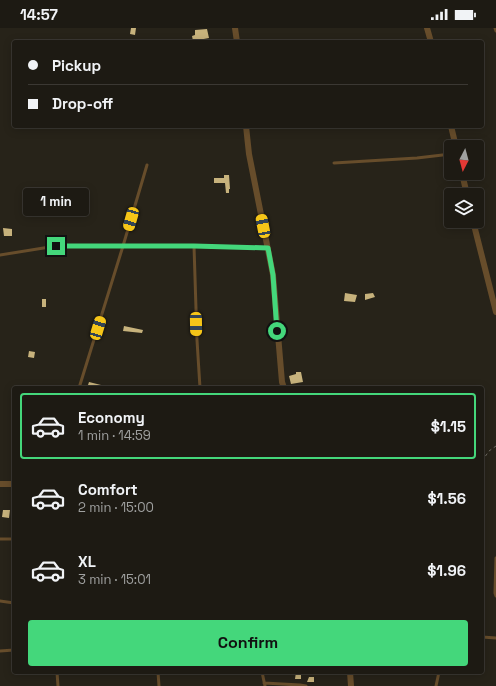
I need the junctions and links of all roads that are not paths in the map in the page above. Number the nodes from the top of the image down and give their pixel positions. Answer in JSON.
{"nodes":[{"id":1,"x":235,"y":28,"type":"edge"},
{"id":2,"x":427,"y":28,"type":"edge"},
{"id":3,"x":495,"y":28,"type":"edge"},
{"id":4,"x":496,"y":31,"type":"edge"},
{"id":5,"x":236,"y":40,"type":"edge"},
{"id":6,"x":430,"y":40,"type":"edge"},
{"id":7,"x":246,"y":128,"type":"edge"},
{"id":8,"x":451,"y":128,"type":"edge"},
{"id":9,"x":454,"y":140,"type":"edge"},
{"id":10,"x":444,"y":155,"type":"edge"},
{"id":11,"x":334,"y":163,"type":"dead end"},
{"id":12,"x":147,"y":165,"type":"dead end"},
{"id":13,"x":475,"y":228,"type":"edge"},
{"id":14,"x":123,"y":246,"type":"junction"},
{"id":15,"x":194,"y":246,"type":"junction"},
{"id":16,"x":268,"y":248,"type":"junction"},
{"id":17,"x":0,"y":255,"type":"edge"},
{"id":18,"x":496,"y":312,"type":"edge"},
{"id":19,"x":80,"y":386,"type":"edge"},
{"id":20,"x":200,"y":386,"type":"edge"},
{"id":21,"x":283,"y":386,"type":"edge"},
{"id":22,"x":0,"y":484,"type":"edge"},
{"id":23,"x":12,"y":484,"type":"edge"},
{"id":24,"x":0,"y":539,"type":"edge"},
{"id":25,"x":12,"y":539,"type":"edge"},
{"id":26,"x":496,"y":558,"type":"edge"},
{"id":27,"x":496,"y":596,"type":"edge"},
{"id":28,"x":0,"y":602,"type":"edge"},
{"id":29,"x":12,"y":603,"type":"edge"},
{"id":30,"x":484,"y":637,"type":"edge"},
{"id":31,"x":496,"y":638,"type":"edge"},
{"id":32,"x":12,"y":650,"type":"edge"},
{"id":33,"x":0,"y":651,"type":"edge"},
{"id":34,"x":57,"y":674,"type":"edge"},
{"id":35,"x":158,"y":674,"type":"edge"},
{"id":36,"x":262,"y":674,"type":"edge"},
{"id":37,"x":350,"y":674,"type":"edge"},
{"id":38,"x":439,"y":674,"type":"edge"},
{"id":39,"x":265,"y":684,"type":"edge"},
{"id":40,"x":58,"y":686,"type":"edge"},
{"id":41,"x":159,"y":686,"type":"edge"},
{"id":42,"x":306,"y":686,"type":"edge"},
{"id":43,"x":351,"y":686,"type":"edge"},
{"id":44,"x":436,"y":686,"type":"edge"}],
"edges":[{"from":1,"to":5,"type":"street"},
{"from":2,"to":6,"type":"street"},
{"from":3,"to":4,"type":"lane"},
{"from":7,"to":16,"type":"street"},
{"from":8,"to":9,"type":"street"},
{"from":10,"to":11,"type":"lane"},
{"from":12,"to":14,"type":"lane"},
{"from":13,"to":18,"type":"street"},
{"from":14,"to":15,"type":"lane"},
{"from":14,"to":17,"type":"lane"},
{"from":14,"to":19,"type":"lane"},
{"from":15,"to":16,"type":"lane"},
{"from":15,"to":20,"type":"lane"},
{"from":16,"to":21,"type":"street"},
{"from":22,"to":23,"type":"street"},
{"from":24,"to":25,"type":"lane"},
{"from":26,"to":27,"type":"lane"},
{"from":28,"to":29,"type":"lane"},
{"from":30,"to":31,"type":"lane"},
{"from":32,"to":33,"type":"lane"},
{"from":34,"to":40,"type":"lane"},
{"from":35,"to":41,"type":"lane"},
{"from":36,"to":39,"type":"lane"},
{"from":37,"to":43,"type":"street"},
{"from":38,"to":44,"type":"lane"},
{"from":39,"to":42,"type":"lane"}]}
